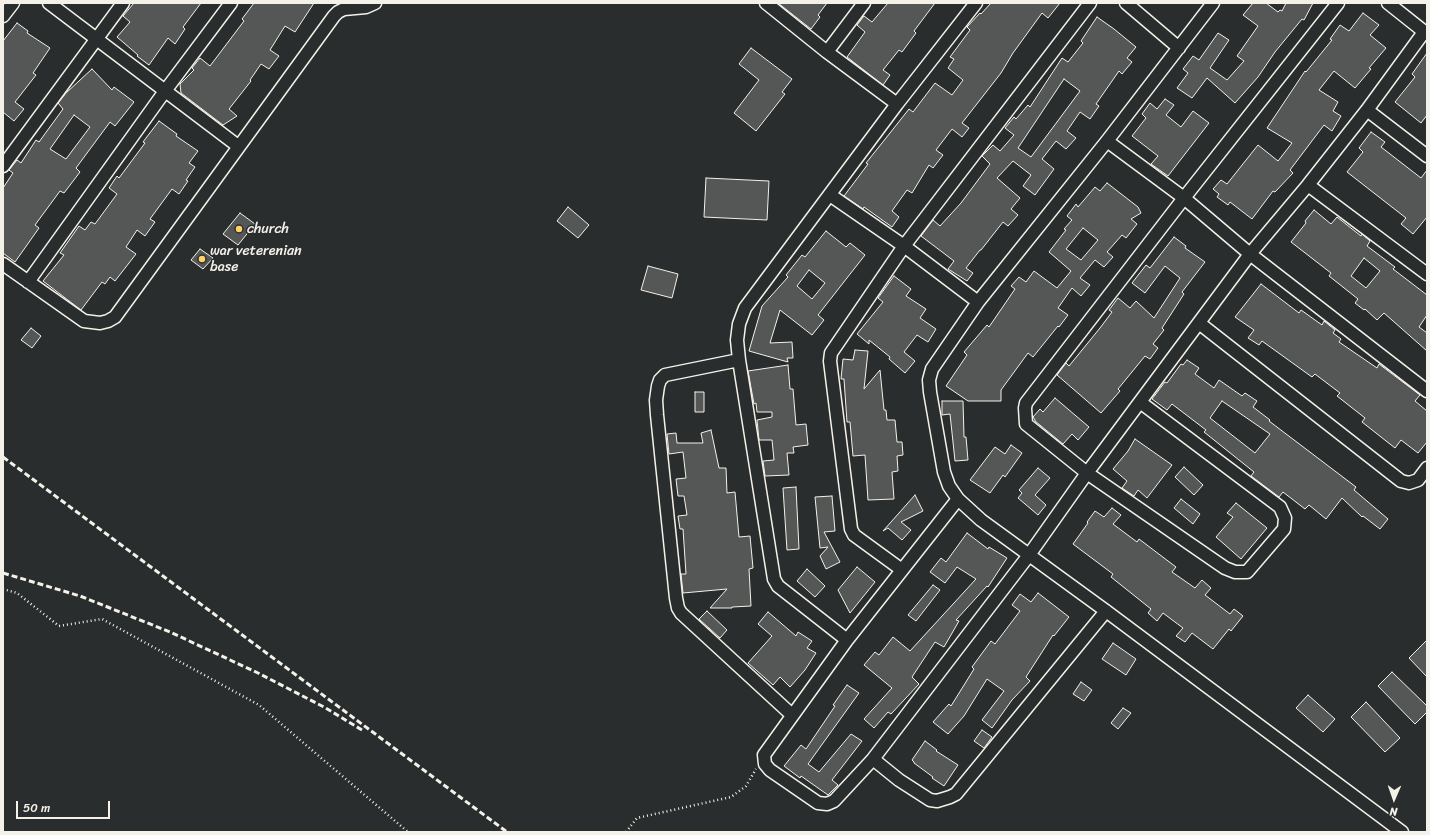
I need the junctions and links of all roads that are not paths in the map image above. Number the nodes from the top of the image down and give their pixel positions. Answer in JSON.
{"nodes":[{"id":1,"x":13,"y":3,"type":"edge"},
{"id":2,"x":49,"y":3,"type":"edge"},
{"id":3,"x":123,"y":3,"type":"edge"},
{"id":4,"x":231,"y":3,"type":"edge"},
{"id":5,"x":766,"y":3,"type":"edge"},
{"id":6,"x":864,"y":3,"type":"edge"},
{"id":7,"x":976,"y":3,"type":"edge"},
{"id":8,"x":1090,"y":3,"type":"edge"},
{"id":9,"x":1126,"y":3,"type":"edge"},
{"id":10,"x":1213,"y":3,"type":"edge"},
{"id":11,"x":1338,"y":3,"type":"edge"},
{"id":12,"x":1388,"y":3,"type":"edge"},
{"id":13,"x":367,"y":4,"type":"edge"},
{"id":14,"x":3,"y":16,"type":"edge"},
{"id":15,"x":1426,"y":33,"type":"edge"},
{"id":16,"x":97,"y":39,"type":"junction"},
{"id":17,"x":1180,"y":48,"type":"junction"},
{"id":18,"x":827,"y":52,"type":"junction"},
{"id":19,"x":165,"y":90,"type":"junction"},
{"id":20,"x":897,"y":104,"type":"junction"},
{"id":21,"x":1367,"y":110,"type":"junction"},
{"id":22,"x":1107,"y":141,"type":"junction"},
{"id":23,"x":238,"y":146,"type":"junction"},
{"id":24,"x":1427,"y":156,"type":"edge"},
{"id":25,"x":3,"y":166,"type":"edge"},
{"id":26,"x":1308,"y":185,"type":"junction"},
{"id":27,"x":830,"y":195,"type":"junction"},
{"id":28,"x":1184,"y":198,"type":"junction"},
{"id":29,"x":904,"y":246,"type":"junction"},
{"id":30,"x":1250,"y":254,"type":"junction"},
{"id":31,"x":3,"y":264,"type":"edge"},
{"id":32,"x":1427,"y":274,"type":"edge"},
{"id":33,"x":28,"y":282,"type":"junction"},
{"id":34,"x":978,"y":302,"type":"junction"},
{"id":35,"x":1199,"y":323,"type":"junction"},
{"id":36,"x":739,"y":360,"type":"junction"},
{"id":37,"x":1427,"y":391,"type":"edge"},
{"id":38,"x":1140,"y":402,"type":"junction"},
{"id":39,"x":1427,"y":468,"type":"edge"},
{"id":40,"x":1087,"y":473,"type":"junction"},
{"id":41,"x":958,"y":499,"type":"junction"},
{"id":42,"x":1029,"y":555,"type":"junction"},
{"id":43,"x":902,"y":570,"type":"junction"},
{"id":44,"x":1106,"y":611,"type":"junction"},
{"id":45,"x":847,"y":640,"type":"junction"},
{"id":46,"x":792,"y":715,"type":"junction"},
{"id":47,"x":873,"y":759,"type":"junction"},
{"id":48,"x":1402,"y":832,"type":"edge"}],
"edges":[{"from":1,"to":14,"type":"street"},
{"from":2,"to":16,"type":"street"},
{"from":3,"to":16,"type":"street"},
{"from":4,"to":19,"type":"street"},
{"from":5,"to":18,"type":"street"},
{"from":6,"to":18,"type":"street"},
{"from":7,"to":20,"type":"street"},
{"from":8,"to":29,"type":"street"},
{"from":9,"to":17,"type":"street"},
{"from":10,"to":17,"type":"street"},
{"from":11,"to":28,"type":"street"},
{"from":12,"to":15,"type":"street"},
{"from":13,"to":23,"type":"street"},
{"from":15,"to":21,"type":"street"},
{"from":16,"to":19,"type":"street"},
{"from":16,"to":25,"type":"street"},
{"from":17,"to":22,"type":"street"},
{"from":18,"to":20,"type":"street"},
{"from":19,"to":23,"type":"street"},
{"from":19,"to":33,"type":"street"},
{"from":20,"to":27,"type":"street"},
{"from":21,"to":24,"type":"street"},
{"from":21,"to":26,"type":"street"},
{"from":22,"to":28,"type":"street"},
{"from":22,"to":34,"type":"street"},
{"from":23,"to":33,"type":"street"},
{"from":26,"to":30,"type":"street"},
{"from":26,"to":32,"type":"street"},
{"from":27,"to":29,"type":"street"},
{"from":27,"to":36,"type":"street"},
{"from":28,"to":30,"type":"street"},
{"from":28,"to":40,"type":"street"},
{"from":29,"to":34,"type":"street"},
{"from":29,"to":43,"type":"street"},
{"from":30,"to":35,"type":"street"},
{"from":30,"to":37,"type":"street"},
{"from":31,"to":33,"type":"street"},
{"from":34,"to":41,"type":"street"},
{"from":35,"to":38,"type":"street"},
{"from":35,"to":39,"type":"street"},
{"from":36,"to":45,"type":"street"},
{"from":36,"to":46,"type":"street"},
{"from":38,"to":40,"type":"street"},
{"from":38,"to":40,"type":"street"},
{"from":40,"to":42,"type":"street"},
{"from":41,"to":42,"type":"street"},
{"from":41,"to":43,"type":"street"},
{"from":42,"to":44,"type":"street"},
{"from":42,"to":47,"type":"street"},
{"from":43,"to":45,"type":"street"},
{"from":44,"to":47,"type":"street"},
{"from":44,"to":48,"type":"street"},
{"from":45,"to":46,"type":"street"},
{"from":46,"to":47,"type":"street"}]}
